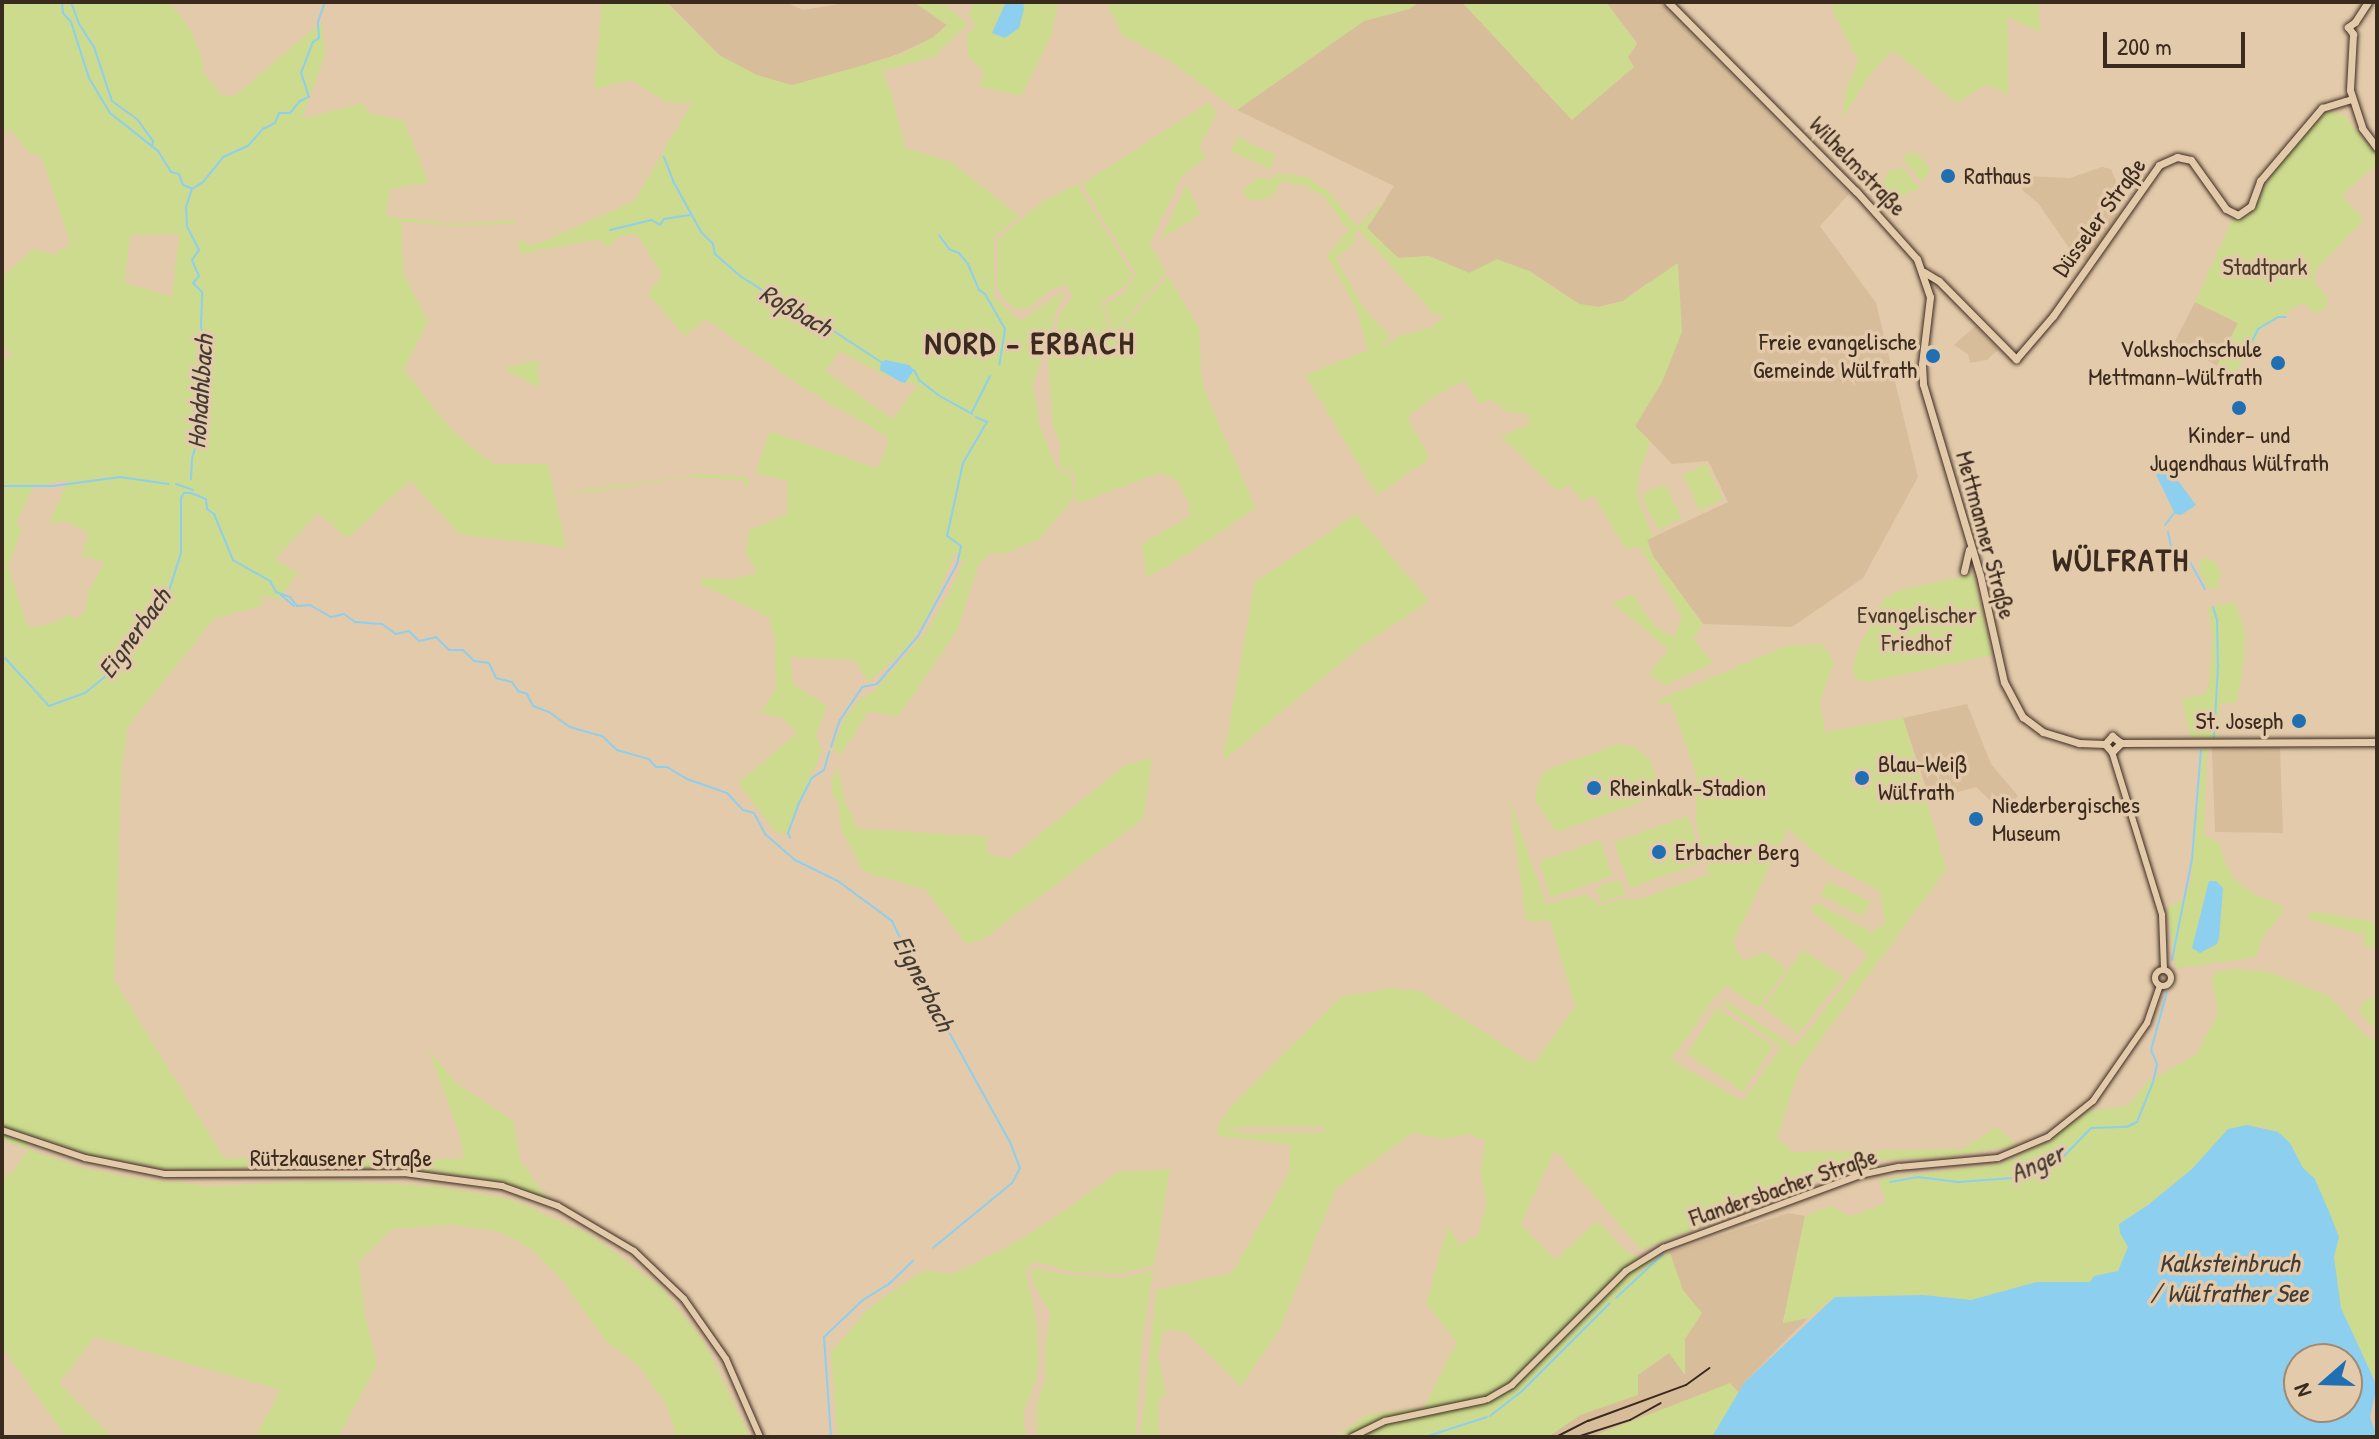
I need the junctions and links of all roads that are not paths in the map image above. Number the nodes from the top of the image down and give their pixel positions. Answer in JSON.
{"nodes":[{"id":1,"x":1668,"y":2,"type":"edge"},
{"id":2,"x":2368,"y":2,"type":"edge"},
{"id":3,"x":2351,"y":99,"type":"junction"},
{"id":4,"x":2377,"y":148,"type":"edge"},
{"id":5,"x":1924,"y":272,"type":"junction"},
{"id":6,"x":1945,"y":287,"type":"junction"},
{"id":7,"x":1930,"y":291,"type":"junction"},
{"id":8,"x":2016,"y":359,"type":"joint"},
{"id":9,"x":1970,"y":544,"type":"junction"},
{"id":10,"x":1964,"y":571,"type":"dead end"},
{"id":11,"x":2377,"y":742,"type":"edge"},
{"id":12,"x":2121,"y":743,"type":"junction"},
{"id":13,"x":2105,"y":744,"type":"junction"},
{"id":14,"x":2112,"y":752,"type":"junction"},
{"id":15,"x":2,"y":1130,"type":"edge"},
{"id":16,"x":760,"y":1437,"type":"edge"},
{"id":17,"x":1352,"y":1437,"type":"edge"}],
"edges":[{"from":1,"to":5,"type":"main road","name":"Wilhelmstraße"},
{"from":2,"to":3,"type":"main road"},
{"from":3,"to":4,"type":"main road"},
{"from":3,"to":8,"type":"main road","name":"Düsseler Straße"},
{"from":5,"to":6,"type":"main road","name":"Wilhelmstraße"},
{"from":5,"to":7,"type":"main road","name":"Mettmanner Straße"},
{"from":6,"to":7,"type":"main road"},
{"from":6,"to":8,"type":"main road","name":"Wilhelmstraße"},
{"from":7,"to":9,"type":"main road","name":"Mettmanner Straße"},
{"from":9,"to":10,"type":"main road"},
{"from":9,"to":13,"type":"main road","name":"Mettmanner Straße"},
{"from":11,"to":12,"type":"main road"},
{"from":12,"to":13,"type":"main road","name":"Mettmanner Straße"},
{"from":12,"to":14,"type":"main road"},
{"from":13,"to":14,"type":"main road"},
{"from":14,"to":17,"type":"street","name":"Flandersbacher Straße"},
{"from":15,"to":16,"type":"street","name":"Rützkausener Straße"}]}
